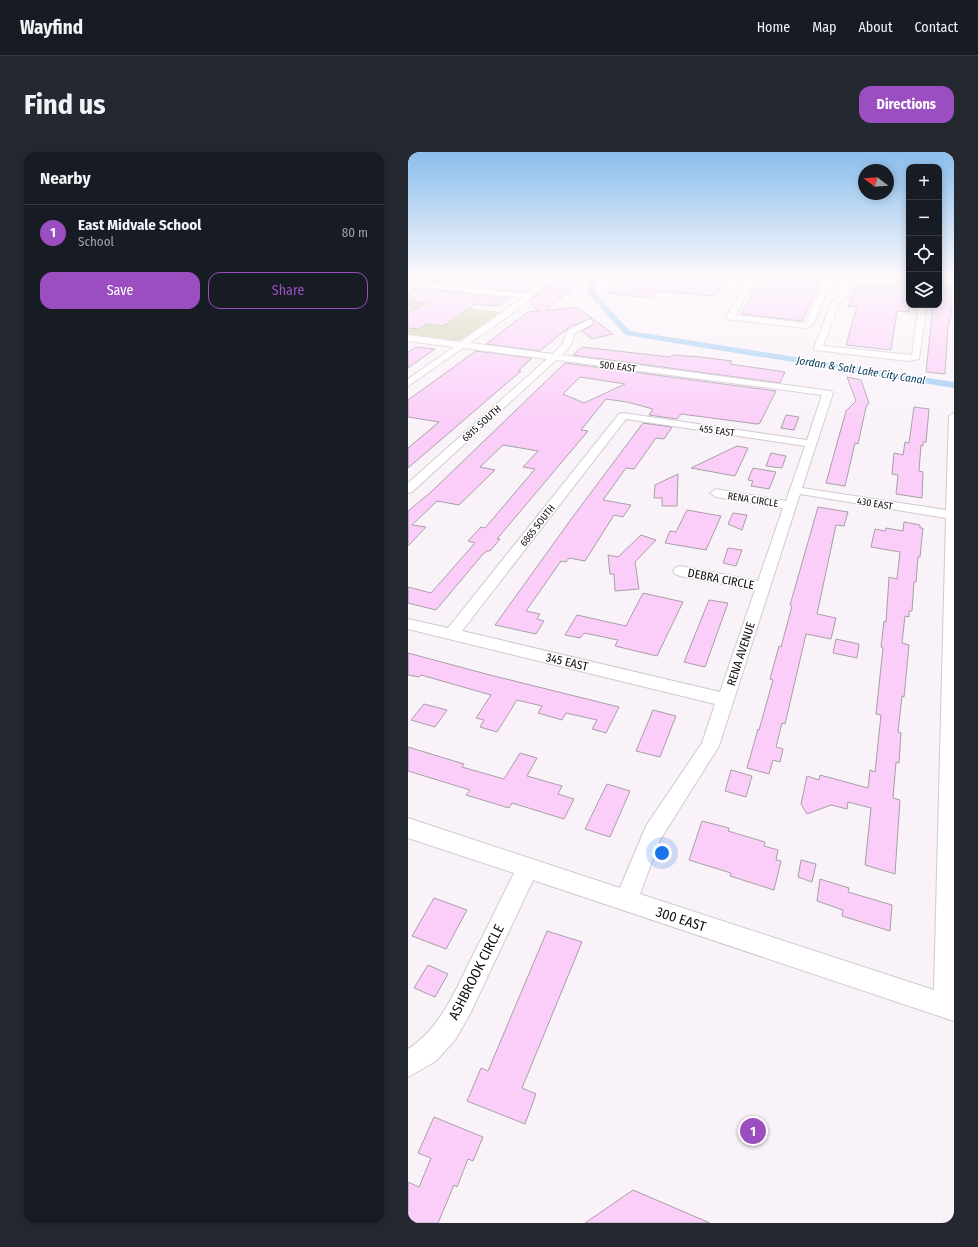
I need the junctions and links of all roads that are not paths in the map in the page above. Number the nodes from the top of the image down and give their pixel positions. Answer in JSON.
{"nodes":[{"id":1,"x":486,"y":327,"type":"edge"},
{"id":2,"x":580,"y":327,"type":"edge"},
{"id":3,"x":826,"y":327,"type":"edge"},
{"id":4,"x":920,"y":327,"type":"edge"},
{"id":5,"x":408,"y":338,"type":"edge"},
{"id":6,"x":462,"y":345,"type":"junction"},
{"id":7,"x":554,"y":357,"type":"junction"},
{"id":8,"x":408,"y":384,"type":"edge"},
{"id":9,"x":828,"y":393,"type":"joint"},
{"id":10,"x":623,"y":416,"type":"joint"},
{"id":11,"x":954,"y":416,"type":"edge"},
{"id":12,"x":810,"y":444,"type":"junction"},
{"id":13,"x":408,"y":489,"type":"edge"},
{"id":14,"x":795,"y":490,"type":"junction"},
{"id":15,"x":716,"y":493,"type":"dead end"},
{"id":16,"x":790,"y":505,"type":"junction"},
{"id":17,"x":953,"y":515,"type":"edge"},
{"id":18,"x":680,"y":571,"type":"dead end"},
{"id":19,"x":763,"y":588,"type":"junction"},
{"id":20,"x":408,"y":624,"type":"edge"},
{"id":21,"x":451,"y":635,"type":"junction"},
{"id":22,"x":725,"y":700,"type":"junction"},
{"id":23,"x":408,"y":828,"type":"edge"},
{"id":24,"x":528,"y":868,"type":"junction"},
{"id":25,"x":626,"y":901,"type":"junction"},
{"id":26,"x":950,"y":1008,"type":"edge"},
{"id":27,"x":408,"y":1064,"type":"edge"}],
"edges":[{"from":1,"to":6,"type":"street"},
{"from":2,"to":7,"type":"street","name":"6815 SOUTH"},
{"from":3,"to":4,"type":"street"},
{"from":5,"to":6,"type":"street","name":"500 EAST"},
{"from":6,"to":7,"type":"street","name":"500 EAST"},
{"from":6,"to":8,"type":"street"},
{"from":7,"to":9,"type":"street","name":"500 EAST"},
{"from":7,"to":13,"type":"street","name":"6815 SOUTH"},
{"from":9,"to":12,"type":"street","name":"RENA AVENUE"},
{"from":10,"to":12,"type":"street","name":"455 EAST"},
{"from":10,"to":21,"type":"street","name":"6865 SOUTH"},
{"from":11,"to":17,"type":"street"},
{"from":12,"to":14,"type":"street","name":"RENA AVENUE"},
{"from":14,"to":16,"type":"street","name":"RENA AVENUE"},
{"from":14,"to":17,"type":"street","name":"430 EAST"},
{"from":15,"to":16,"type":"street","name":"RENA CIRCLE"},
{"from":16,"to":19,"type":"street","name":"RENA AVENUE"},
{"from":17,"to":26,"type":"street"},
{"from":18,"to":19,"type":"street","name":"DEBRA CIRCLE"},
{"from":19,"to":22,"type":"street","name":"RENA AVENUE"},
{"from":20,"to":21,"type":"street","name":"345 EAST"},
{"from":21,"to":22,"type":"street","name":"345 EAST"},
{"from":22,"to":25,"type":"street","name":"RENA AVENUE"},
{"from":23,"to":24,"type":"street","name":"300 EAST"},
{"from":24,"to":25,"type":"street","name":"300 EAST"},
{"from":24,"to":27,"type":"street","name":"ASHBROOK CIRCLE"},
{"from":25,"to":26,"type":"street","name":"300 EAST"}]}
